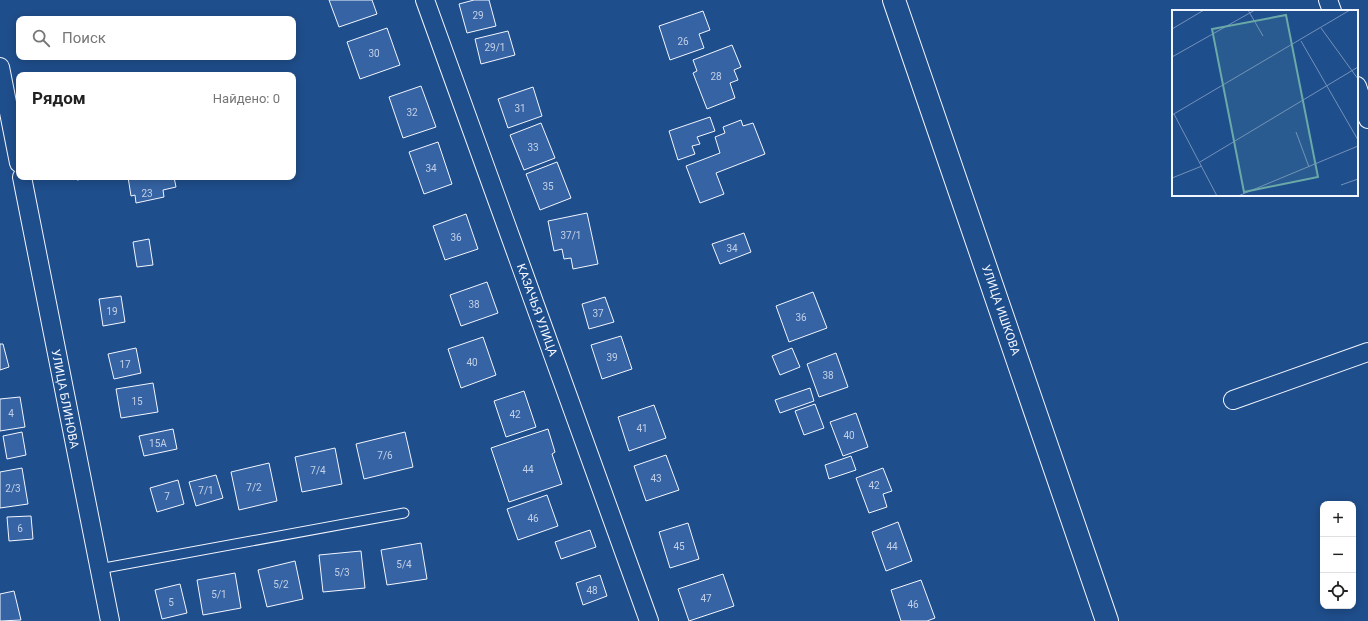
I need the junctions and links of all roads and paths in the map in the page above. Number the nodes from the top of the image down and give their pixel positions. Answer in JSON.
{"nodes":[{"id":1,"x":425,"y":0,"type":"edge"},
{"id":2,"x":894,"y":0,"type":"edge"},
{"id":3,"x":1328,"y":0,"type":"edge"},
{"id":4,"x":1332,"y":10,"type":"edge"},
{"id":5,"x":0,"y":67,"type":"edge"},
{"id":6,"x":1358,"y":89,"type":"edge"},
{"id":7,"x":1368,"y":119,"type":"edge"},
{"id":8,"x":16,"y":148,"type":"edge"},
{"id":9,"x":23,"y":180,"type":"edge"},
{"id":10,"x":1368,"y":352,"type":"edge"},
{"id":11,"x":1233,"y":400,"type":"dead end"},
{"id":12,"x":404,"y":513,"type":"dead end"},
{"id":13,"x":99,"y":569,"type":"junction"},
{"id":14,"x":110,"y":621,"type":"edge"},
{"id":15,"x":649,"y":621,"type":"edge"},
{"id":16,"x":1107,"y":621,"type":"edge"}],
"edges":[{"from":1,"to":15,"type":"street","name":"КАЗАЧЬЯ УЛИЦА"},
{"from":2,"to":16,"type":"street","name":"УЛИЦА ИШКОВА"},
{"from":3,"to":4,"type":"street"},
{"from":5,"to":8,"type":"street"},
{"from":6,"to":7,"type":"street"},
{"from":9,"to":13,"type":"street","name":"УЛИЦА БЛИНОВА"},
{"from":10,"to":11,"type":"street"},
{"from":12,"to":13,"type":"lane"},
{"from":13,"to":14,"type":"street","name":"УЛИЦА БЛИНОВА"}]}
